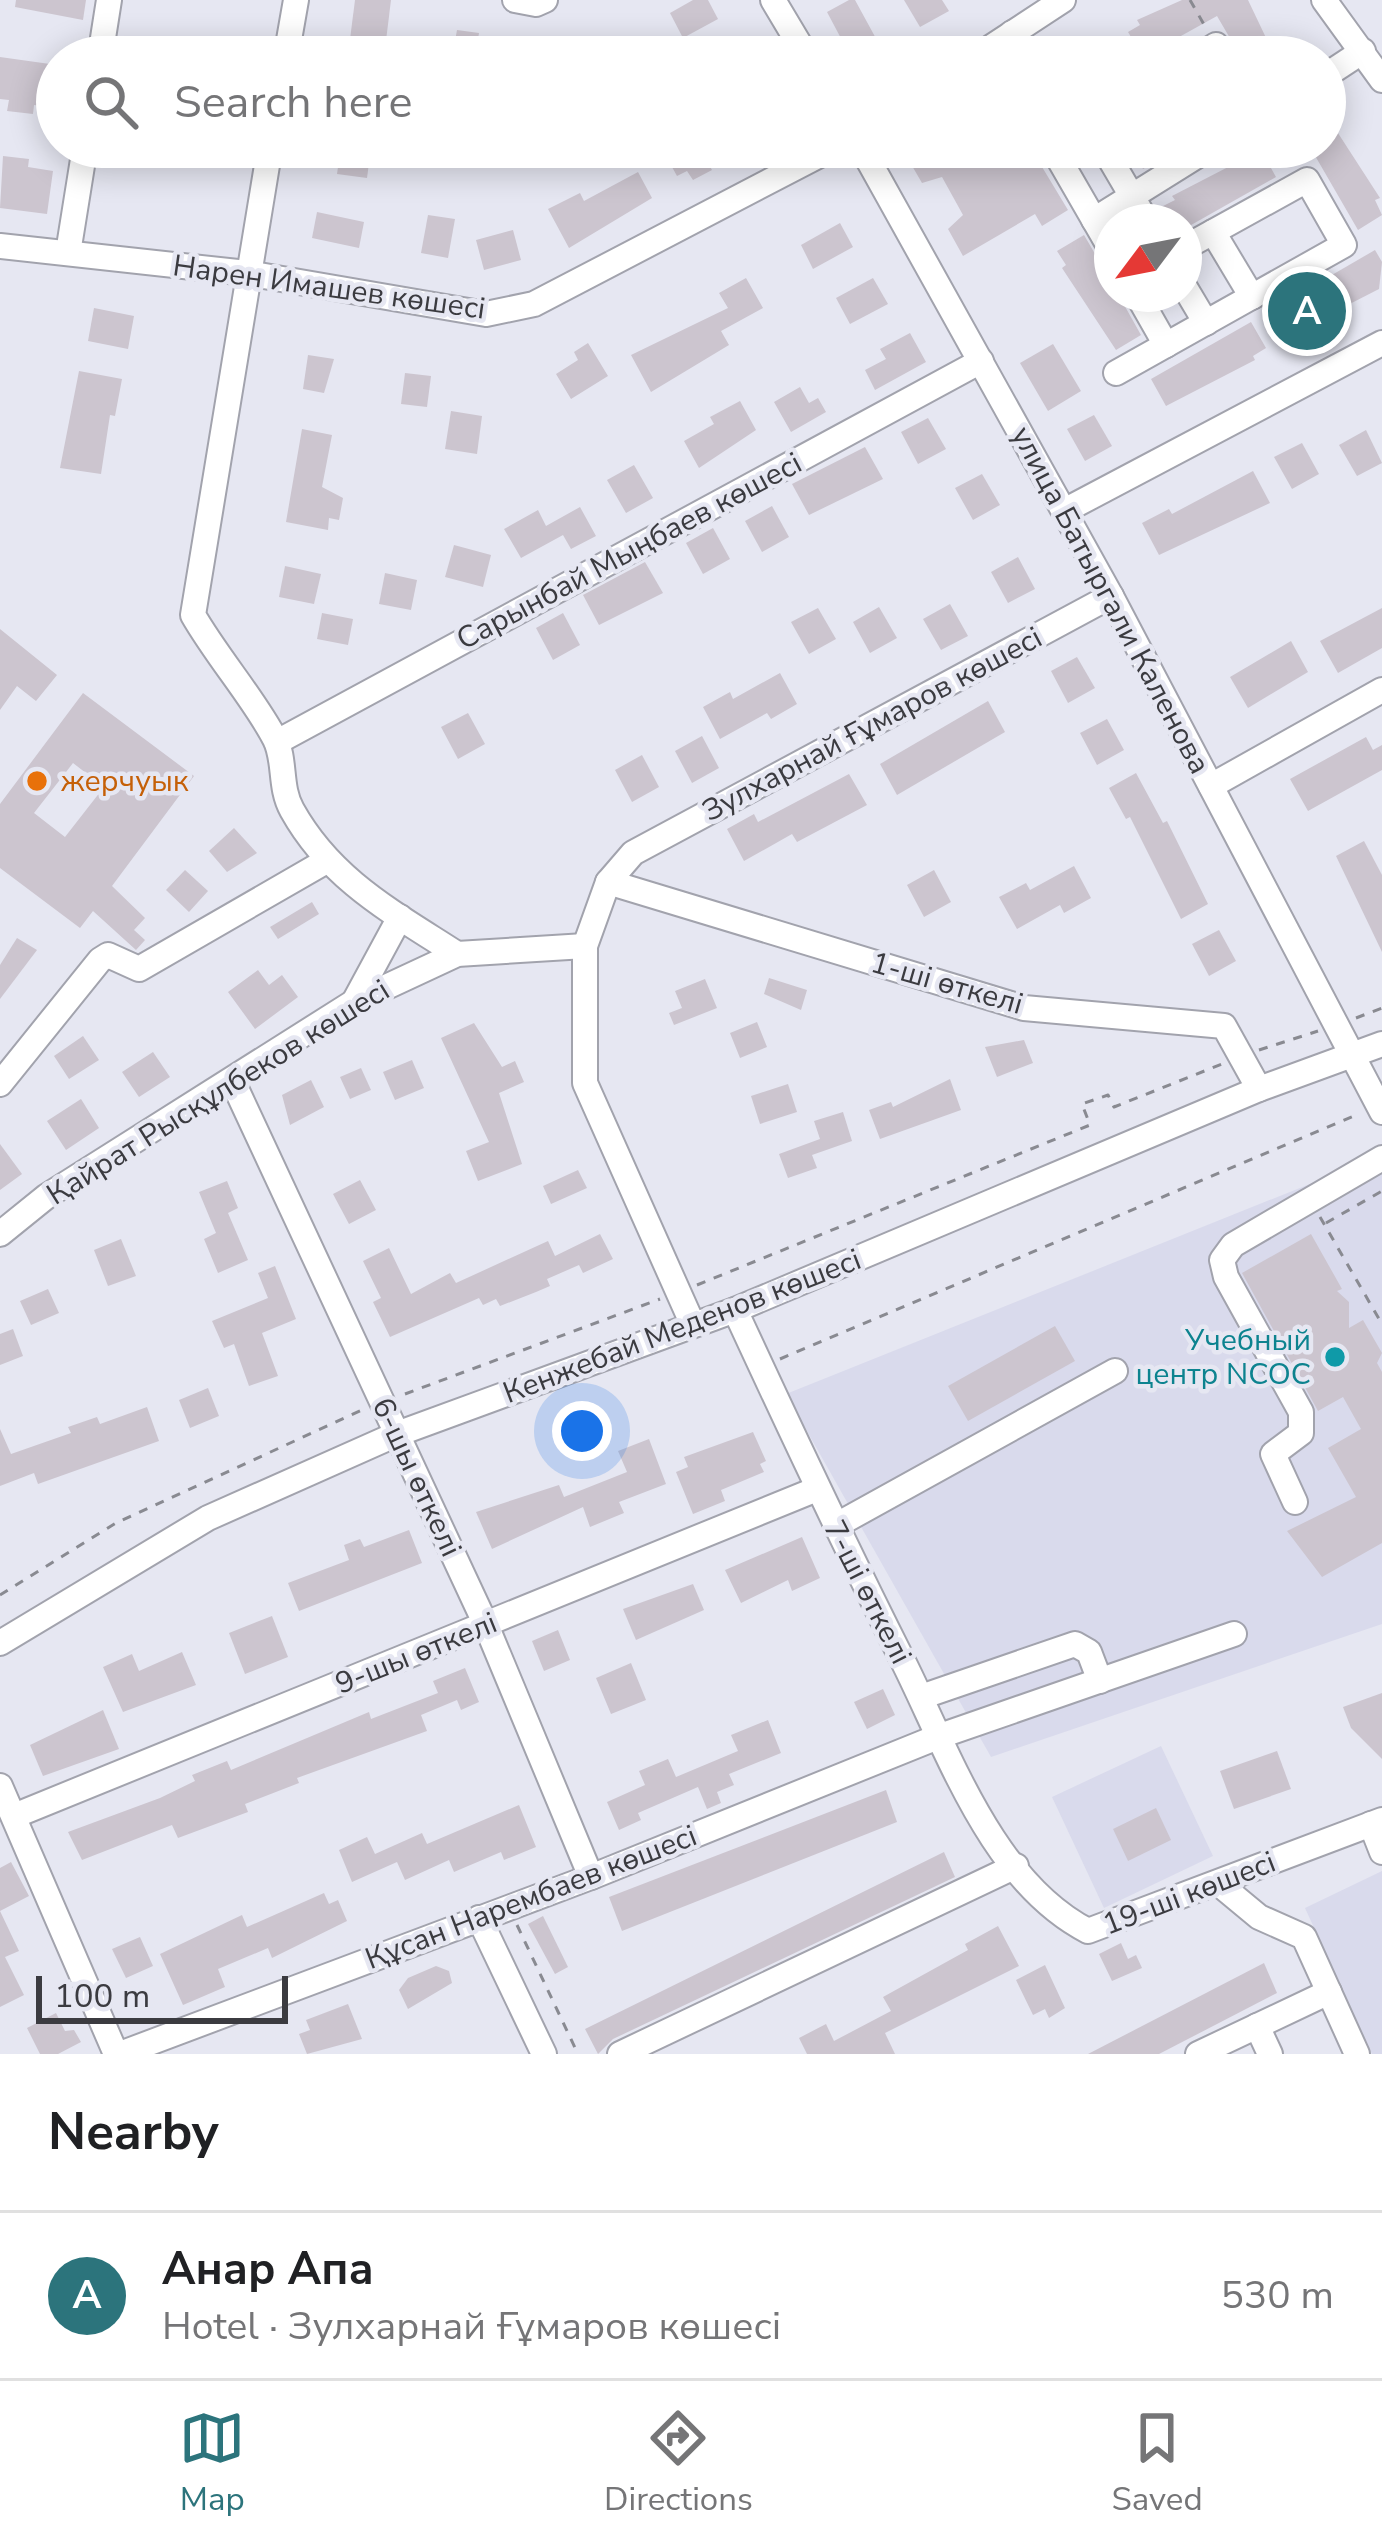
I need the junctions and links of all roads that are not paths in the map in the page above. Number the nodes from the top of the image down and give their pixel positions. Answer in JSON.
{"nodes":[{"id":1,"x":109,"y":0,"type":"edge"},
{"id":2,"x":296,"y":0,"type":"edge"},
{"id":3,"x":515,"y":0,"type":"edge"},
{"id":4,"x":545,"y":0,"type":"edge"},
{"id":5,"x":773,"y":0,"type":"edge"},
{"id":6,"x":1063,"y":0,"type":"edge"},
{"id":7,"x":1324,"y":0,"type":"edge"},
{"id":8,"x":1012,"y":33,"type":"junction"},
{"id":9,"x":103,"y":36,"type":"edge"},
{"id":10,"x":290,"y":36,"type":"edge"},
{"id":11,"x":794,"y":36,"type":"edge"},
{"id":12,"x":1008,"y":36,"type":"edge"},
{"id":13,"x":1014,"y":36,"type":"edge"},
{"id":14,"x":1363,"y":51,"type":"junction"},
{"id":15,"x":1346,"y":62,"type":"edge"},
{"id":16,"x":1382,"y":80,"type":"edge"},
{"id":17,"x":82,"y":168,"type":"edge"},
{"id":18,"x":265,"y":168,"type":"edge"},
{"id":19,"x":795,"y":168,"type":"edge"},
{"id":20,"x":873,"y":168,"type":"edge"},
{"id":21,"x":1064,"y":168,"type":"edge"},
{"id":22,"x":1115,"y":168,"type":"edge"},
{"id":23,"x":1176,"y":168,"type":"edge"},
{"id":24,"x":1132,"y":196,"type":"junction"},
{"id":25,"x":1119,"y":204,"type":"edge"},
{"id":26,"x":1137,"y":204,"type":"edge"},
{"id":27,"x":1094,"y":220,"type":"edge"},
{"id":28,"x":1213,"y":232,"type":"junction"},
{"id":29,"x":1202,"y":238,"type":"edge"},
{"id":30,"x":0,"y":246,"type":"edge"},
{"id":31,"x":68,"y":253,"type":"junction"},
{"id":32,"x":247,"y":273,"type":"junction"},
{"id":33,"x":1252,"y":297,"type":"junction"},
{"id":34,"x":1147,"y":312,"type":"edge"},
{"id":35,"x":1199,"y":312,"type":"edge"},
{"id":36,"x":1206,"y":323,"type":"junction"},
{"id":37,"x":1382,"y":343,"type":"edge"},
{"id":38,"x":1166,"y":345,"type":"junction"},
{"id":39,"x":981,"y":361,"type":"junction"},
{"id":40,"x":1116,"y":373,"type":"dead end"},
{"id":41,"x":1064,"y":512,"type":"junction"},
{"id":42,"x":1111,"y":596,"type":"junction"},
{"id":43,"x":1382,"y":690,"type":"edge"},
{"id":44,"x":278,"y":742,"type":"junction"},
{"id":45,"x":1211,"y":786,"type":"junction"},
{"id":46,"x":328,"y":860,"type":"junction"},
{"id":47,"x":608,"y":882,"type":"junction"},
{"id":48,"x":400,"y":917,"type":"junction"},
{"id":49,"x":585,"y":946,"type":"junction"},
{"id":50,"x":457,"y":954,"type":"junction"},
{"id":51,"x":354,"y":1002,"type":"junction"},
{"id":52,"x":1382,"y":1044,"type":"edge"},
{"id":53,"x":1356,"y":1055,"type":"junction"},
{"id":54,"x":232,"y":1082,"type":"junction"},
{"id":55,"x":0,"y":1084,"type":"edge"},
{"id":56,"x":1259,"y":1089,"type":"junction"},
{"id":57,"x":1380,"y":1109,"type":"edge"},
{"id":58,"x":1382,"y":1159,"type":"edge"},
{"id":59,"x":0,"y":1234,"type":"edge"},
{"id":60,"x":736,"y":1310,"type":"junction"},
{"id":61,"x":693,"y":1325,"type":"junction"},
{"id":62,"x":1114,"y":1371,"type":"dead end"},
{"id":63,"x":398,"y":1434,"type":"junction"},
{"id":64,"x":818,"y":1489,"type":"junction"},
{"id":65,"x":1295,"y":1502,"type":"dead end"},
{"id":66,"x":835,"y":1526,"type":"junction"},
{"id":67,"x":487,"y":1625,"type":"junction"},
{"id":68,"x":1234,"y":1634,"type":"dead end"},
{"id":69,"x":0,"y":1643,"type":"edge"},
{"id":70,"x":976,"y":1676,"type":"junction"},
{"id":71,"x":1100,"y":1681,"type":"junction"},
{"id":72,"x":921,"y":1697,"type":"junction"},
{"id":73,"x":994,"y":1718,"type":"junction"},
{"id":74,"x":940,"y":1736,"type":"junction"},
{"id":75,"x":0,"y":1786,"type":"edge"},
{"id":76,"x":14,"y":1816,"type":"junction"},
{"id":77,"x":1376,"y":1822,"type":"edge"},
{"id":78,"x":1382,"y":1852,"type":"edge"},
{"id":79,"x":1016,"y":1866,"type":"junction"},
{"id":80,"x":591,"y":1877,"type":"junction"},
{"id":81,"x":1218,"y":1883,"type":"junction"},
{"id":82,"x":479,"y":1918,"type":"junction"},
{"id":83,"x":1329,"y":1992,"type":"junction"},
{"id":84,"x":1257,"y":2026,"type":"junction"},
{"id":85,"x":118,"y":2054,"type":"edge"},
{"id":86,"x":544,"y":2054,"type":"edge"},
{"id":87,"x":620,"y":2054,"type":"edge"},
{"id":88,"x":1198,"y":2054,"type":"edge"},
{"id":89,"x":1270,"y":2054,"type":"edge"},
{"id":90,"x":1357,"y":2054,"type":"edge"}],
"edges":[{"from":1,"to":9,"type":"street"},
{"from":2,"to":10,"type":"street"},
{"from":3,"to":4,"type":"street"},
{"from":5,"to":11,"type":"street"},
{"from":6,"to":8,"type":"street"},
{"from":7,"to":14,"type":"street"},
{"from":8,"to":12,"type":"street"},
{"from":8,"to":13,"type":"street"},
{"from":14,"to":15,"type":"street"},
{"from":14,"to":16,"type":"street"},
{"from":17,"to":31,"type":"street"},
{"from":18,"to":32,"type":"street"},
{"from":19,"to":32,"type":"street","name":"Нарен Имашев көшесi"},
{"from":20,"to":39,"type":"street","name":"улица Батыргали Каленова"},
{"from":21,"to":27,"type":"street"},
{"from":22,"to":24,"type":"street"},
{"from":23,"to":24,"type":"street"},
{"from":24,"to":25,"type":"street"},
{"from":24,"to":26,"type":"street"},
{"from":28,"to":29,"type":"street"},
{"from":28,"to":33,"type":"street"},
{"from":28,"to":33,"type":"street"},
{"from":30,"to":31,"type":"street","name":"Нарен Имашев көшесi"},
{"from":31,"to":32,"type":"street","name":"Нарен Имашев көшесi"},
{"from":32,"to":44,"type":"street"},
{"from":33,"to":36,"type":"street"},
{"from":34,"to":38,"type":"street"},
{"from":35,"to":36,"type":"street"},
{"from":36,"to":38,"type":"street"},
{"from":37,"to":41,"type":"street"},
{"from":38,"to":40,"type":"street"},
{"from":39,"to":41,"type":"street","name":"улица Батыргали Каленова"},
{"from":39,"to":44,"type":"street","name":"Сарынбай Мыңбаев көшесі"},
{"from":41,"to":42,"type":"street","name":"улица Батыргали Каленова"},
{"from":42,"to":45,"type":"street","name":"улица Батыргали Каленова"},
{"from":42,"to":47,"type":"street","name":"Зулхарнай Ғұмаров көшесі"},
{"from":43,"to":45,"type":"street"},
{"from":44,"to":46,"type":"street"},
{"from":45,"to":53,"type":"street","name":"улица Батыргали Каленова"},
{"from":46,"to":48,"type":"street"},
{"from":46,"to":55,"type":"street"},
{"from":47,"to":49,"type":"street"},
{"from":47,"to":56,"type":"street","name":"1-ші өткелі"},
{"from":48,"to":50,"type":"street"},
{"from":48,"to":51,"type":"street"},
{"from":49,"to":50,"type":"street","name":"Қайрат Рысқұлбеков көшесі"},
{"from":49,"to":61,"type":"street"},
{"from":50,"to":51,"type":"street","name":"Қайрат Рысқұлбеков көшесі"},
{"from":51,"to":54,"type":"street","name":"Қайрат Рысқұлбеков көшесі"},
{"from":52,"to":53,"type":"street","name":"Кенжебай Меденов көшесі"},
{"from":53,"to":56,"type":"street","name":"Кенжебай Меденов көшесі"},
{"from":53,"to":57,"type":"street","name":"улица Батыргали Каленова"},
{"from":54,"to":59,"type":"street","name":"Қайрат Рысқұлбеков көшесі"},
{"from":54,"to":63,"type":"street","name":"6-шы өткелі"},
{"from":56,"to":60,"type":"street","name":"Кенжебай Меденов көшесі"},
{"from":58,"to":65,"type":"street"},
{"from":60,"to":61,"type":"street","name":"Кенжебай Меденов көшесі"},
{"from":60,"to":64,"type":"street","name":"7-ші өткелі"},
{"from":61,"to":63,"type":"street","name":"Кенжебай Меденов көшесі"},
{"from":62,"to":66,"type":"street"},
{"from":63,"to":67,"type":"street","name":"6-шы өткелі"},
{"from":63,"to":69,"type":"street","name":"Кенжебай Меденов көшесі"},
{"from":64,"to":66,"type":"street","name":"7-ші өткелі"},
{"from":64,"to":67,"type":"street","name":"9-шы өткелі"},
{"from":66,"to":72,"type":"street","name":"7-ші өткелі"},
{"from":67,"to":76,"type":"street","name":"9-шы өткелі"},
{"from":67,"to":80,"type":"street","name":"6-шы өткелі"},
{"from":68,"to":71,"type":"street","name":"Құсан Нарембаев көшесі"},
{"from":70,"to":71,"type":"street"},
{"from":70,"to":72,"type":"street"},
{"from":70,"to":73,"type":"street"},
{"from":71,"to":73,"type":"street","name":"Құсан Нарембаев көшесі"},
{"from":72,"to":74,"type":"street","name":"7-ші өткелі"},
{"from":73,"to":74,"type":"street","name":"Құсан Нарембаев көшесі"},
{"from":74,"to":79,"type":"street","name":"7-ші өткелі"},
{"from":74,"to":80,"type":"street","name":"Құсан Нарембаев көшесі"},
{"from":75,"to":76,"type":"street"},
{"from":76,"to":85,"type":"street"},
{"from":77,"to":78,"type":"street"},
{"from":77,"to":81,"type":"street","name":"19-ші көшесі"},
{"from":79,"to":81,"type":"street","name":"19-ші көшесі"},
{"from":79,"to":87,"type":"street"},
{"from":80,"to":82,"type":"street","name":"Құсан Нарембаев көшесі"},
{"from":81,"to":83,"type":"street"},
{"from":82,"to":85,"type":"street","name":"Құсан Нарембаев көшесі"},
{"from":82,"to":86,"type":"street"},
{"from":83,"to":84,"type":"street"},
{"from":83,"to":90,"type":"street"},
{"from":84,"to":88,"type":"street"},
{"from":84,"to":89,"type":"street"}]}
